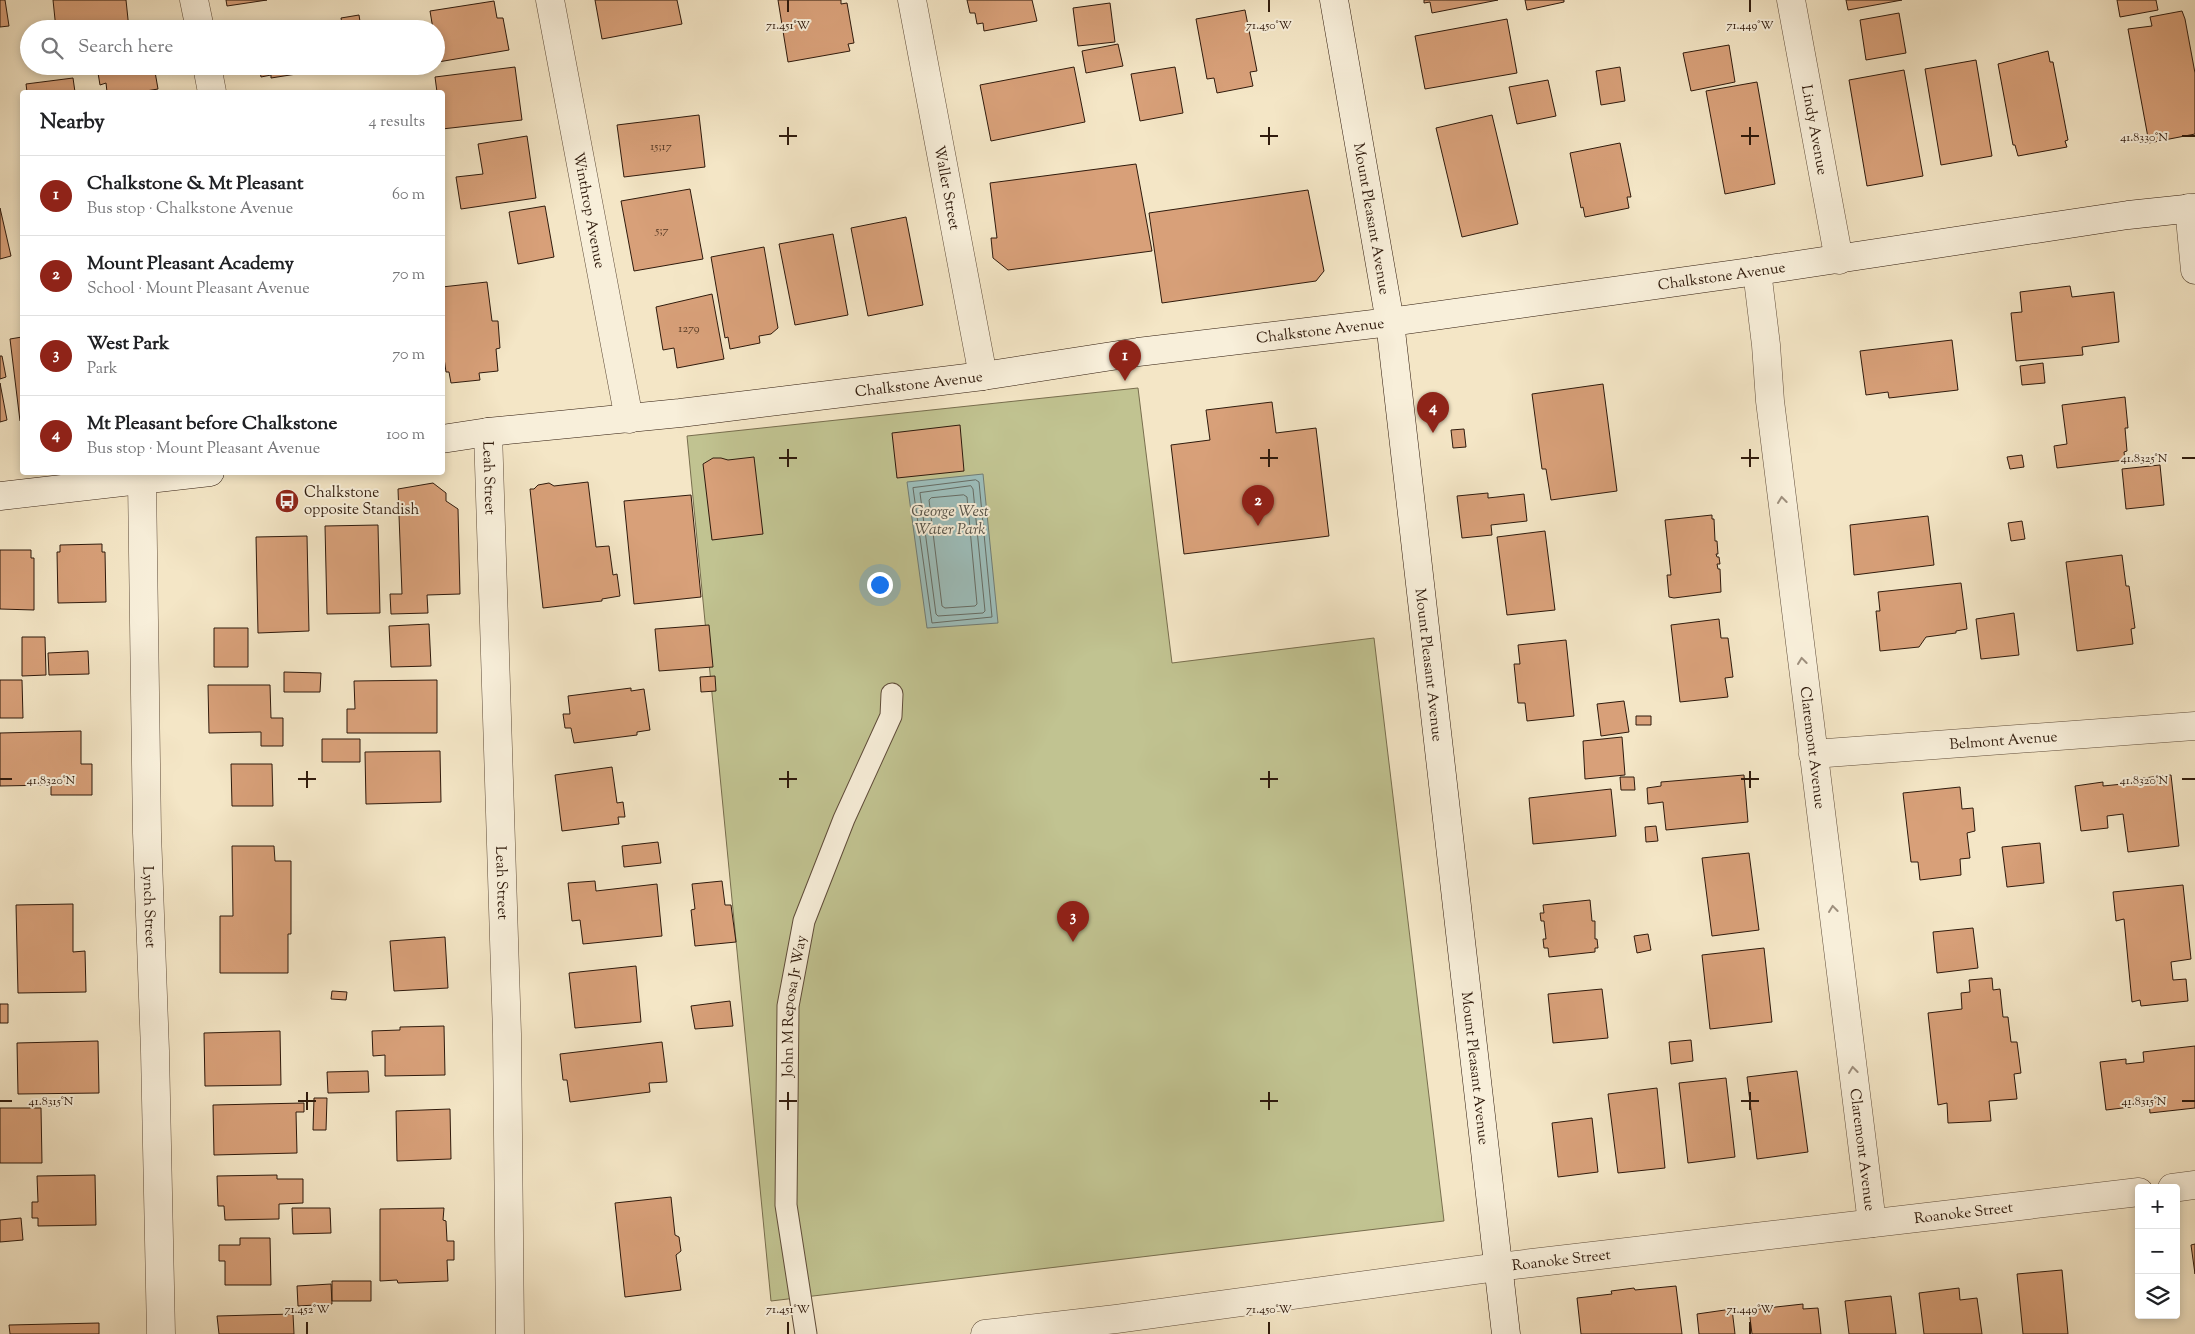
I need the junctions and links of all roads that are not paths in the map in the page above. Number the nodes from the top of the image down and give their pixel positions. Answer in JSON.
{"nodes":[{"id":1,"x":194,"y":0,"type":"edge"},
{"id":2,"x":550,"y":0,"type":"edge"},
{"id":3,"x":912,"y":0,"type":"edge"},
{"id":4,"x":1334,"y":0,"type":"edge"},
{"id":5,"x":1791,"y":0,"type":"edge"},
{"id":6,"x":198,"y":20,"type":"edge"},
{"id":7,"x":209,"y":75,"type":"edge"},
{"id":8,"x":212,"y":90,"type":"edge"},
{"id":9,"x":2192,"y":208,"type":"edge"},
{"id":10,"x":1839,"y":260,"type":"junction"},
{"id":11,"x":2195,"y":270,"type":"edge"},
{"id":12,"x":1757,"y":271,"type":"junction"},
{"id":13,"x":1390,"y":322,"type":"junction"},
{"id":14,"x":983,"y":376,"type":"junction"},
{"id":15,"x":629,"y":419,"type":"junction"},
{"id":16,"x":488,"y":432,"type":"junction"},
{"id":17,"x":445,"y":439,"type":"edge"},
{"id":18,"x":187,"y":475,"type":"edge"},
{"id":19,"x":142,"y":481,"type":"junction"},
{"id":20,"x":0,"y":496,"type":"edge"},
{"id":21,"x":892,"y":694,"type":"dead end"},
{"id":22,"x":2195,"y":726,"type":"edge"},
{"id":23,"x":1813,"y":754,"type":"junction"},
{"id":24,"x":2195,"y":1185,"type":"edge"},
{"id":25,"x":2180,"y":1187,"type":"edge"},
{"id":26,"x":2135,"y":1192,"type":"edge"},
{"id":27,"x":1872,"y":1223,"type":"junction"},
{"id":28,"x":1498,"y":1267,"type":"junction"},
{"id":29,"x":161,"y":1334,"type":"edge"},
{"id":30,"x":510,"y":1334,"type":"edge"},
{"id":31,"x":806,"y":1334,"type":"edge"},
{"id":32,"x":984,"y":1334,"type":"edge"},
{"id":33,"x":1506,"y":1334,"type":"edge"}],
"edges":[{"from":1,"to":6,"type":"street"},
{"from":2,"to":15,"type":"street","name":"Winthrop Avenue"},
{"from":3,"to":14,"type":"street","name":"Waller Street"},
{"from":4,"to":13,"type":"street","name":"Mount Pleasant Avenue"},
{"from":5,"to":10,"type":"street","name":"Lindy Avenue"},
{"from":7,"to":8,"type":"street"},
{"from":9,"to":10,"type":"street","name":"Chalkstone Avenue"},
{"from":9,"to":11,"type":"street"},
{"from":10,"to":12,"type":"street","name":"Chalkstone Avenue"},
{"from":12,"to":13,"type":"street","name":"Chalkstone Avenue"},
{"from":23,"to":12,"type":"street","name":"Claremont Avenue","one_way":true},
{"from":13,"to":14,"type":"street","name":"Chalkstone Avenue"},
{"from":13,"to":28,"type":"street","name":"Mount Pleasant Avenue"},
{"from":14,"to":15,"type":"street","name":"Chalkstone Avenue"},
{"from":15,"to":16,"type":"street","name":"Chalkstone Avenue"},
{"from":16,"to":17,"type":"street","name":"Chalkstone Avenue"},
{"from":16,"to":30,"type":"street","name":"Leah Street"},
{"from":18,"to":19,"type":"street"},
{"from":19,"to":20,"type":"street"},
{"from":19,"to":29,"type":"street","name":"Lynch Street"},
{"from":21,"to":31,"type":"lane","name":"John M Reposa Jr Way"},
{"from":22,"to":23,"type":"street","name":"Belmont Avenue"},
{"from":27,"to":23,"type":"street","name":"Claremont Avenue","one_way":true},
{"from":24,"to":25,"type":"street"},
{"from":26,"to":27,"type":"street","name":"Roanoke Street"},
{"from":27,"to":28,"type":"street","name":"Roanoke Street"},
{"from":28,"to":32,"type":"street","name":"Roanoke Street"},
{"from":28,"to":33,"type":"street","name":"Mount Pleasant Avenue"}]}
